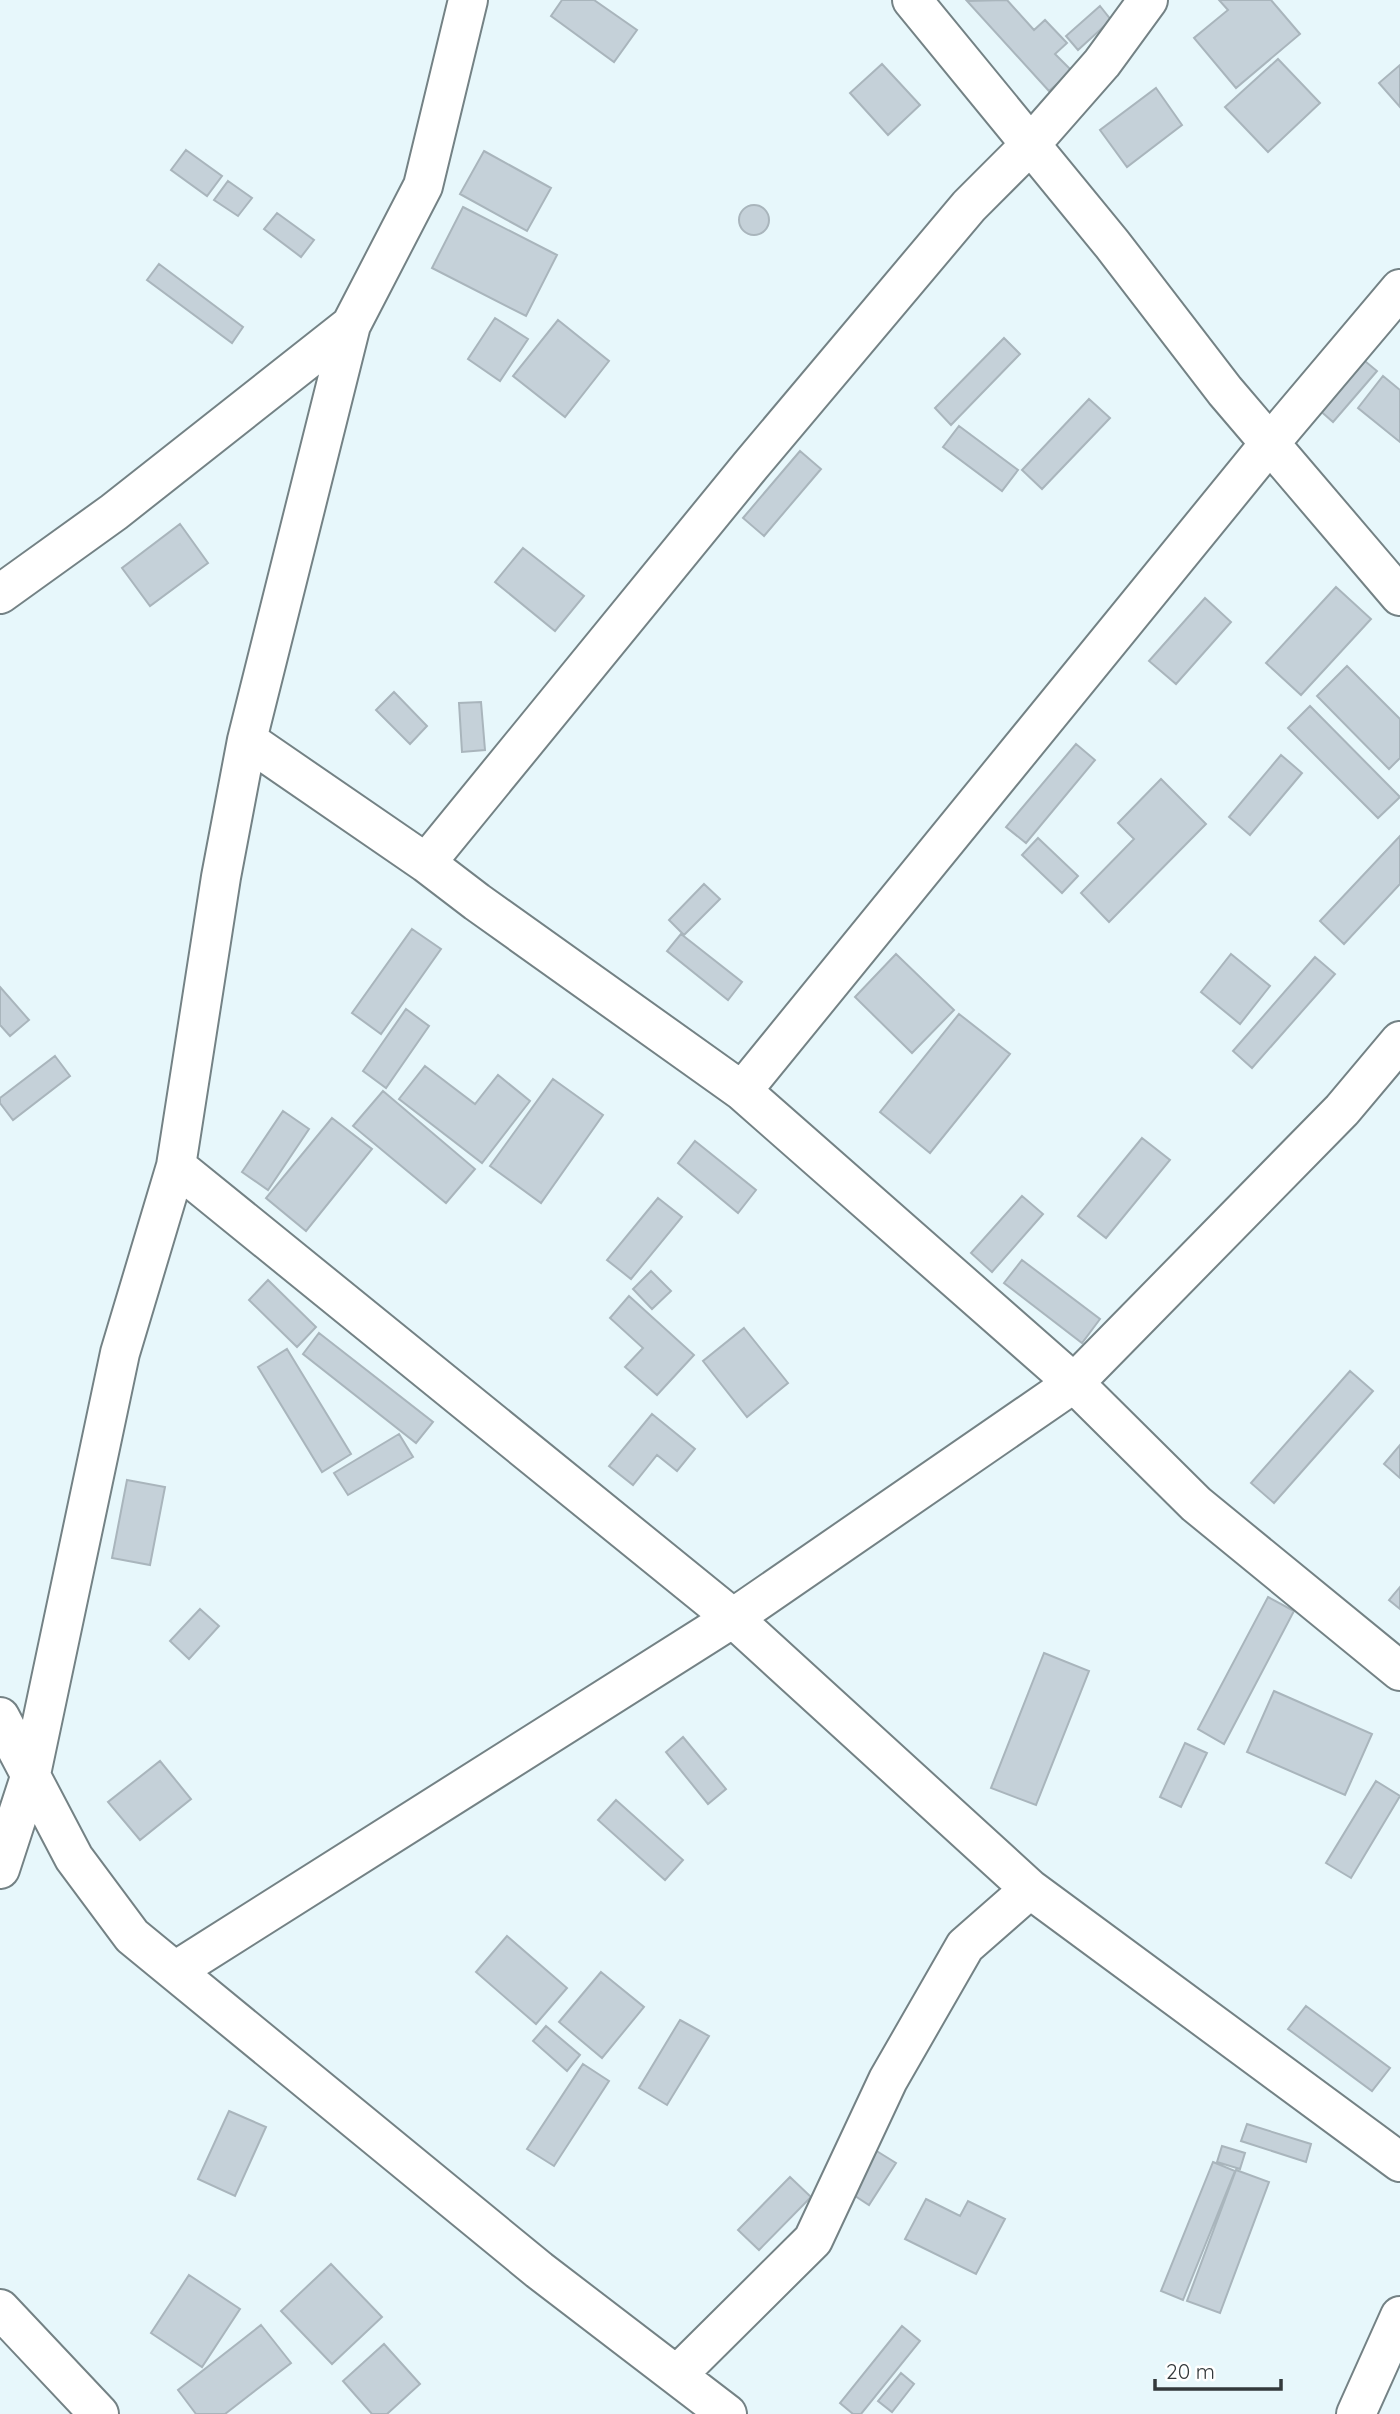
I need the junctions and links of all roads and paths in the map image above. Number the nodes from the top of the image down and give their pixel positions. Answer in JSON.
{"nodes":[{"id":1,"x":468,"y":0,"type":"edge"},
{"id":2,"x":912,"y":0,"type":"edge"},
{"id":3,"x":1148,"y":0,"type":"edge"},
{"id":4,"x":1030,"y":145,"type":"junction"},
{"id":5,"x":1400,"y":289,"type":"edge"},
{"id":6,"x":351,"y":325,"type":"junction"},
{"id":7,"x":1270,"y":443,"type":"junction"},
{"id":8,"x":0,"y":594,"type":"edge"},
{"id":9,"x":1400,"y":596,"type":"edge"},
{"id":10,"x":247,"y":740,"type":"junction"},
{"id":11,"x":426,"y":863,"type":"junction"},
{"id":12,"x":1400,"y":1041,"type":"edge"},
{"id":13,"x":742,"y":1091,"type":"junction"},
{"id":14,"x":176,"y":1166,"type":"junction"},
{"id":15,"x":1074,"y":1383,"type":"junction"},
{"id":16,"x":733,"y":1618,"type":"junction"},
{"id":17,"x":1400,"y":1671,"type":"edge"},
{"id":18,"x":0,"y":1717,"type":"edge"},
{"id":19,"x":31,"y":1774,"type":"junction"},
{"id":20,"x":0,"y":1869,"type":"edge"},
{"id":21,"x":1030,"y":1889,"type":"junction"},
{"id":22,"x":175,"y":1971,"type":"junction"},
{"id":23,"x":1400,"y":2162,"type":"edge"},
{"id":24,"x":0,"y":2309,"type":"edge"},
{"id":25,"x":1400,"y":2316,"type":"edge"},
{"id":26,"x":677,"y":2375,"type":"junction"},
{"id":27,"x":99,"y":2414,"type":"edge"},
{"id":28,"x":727,"y":2414,"type":"edge"},
{"id":29,"x":1356,"y":2414,"type":"edge"}],
"edges":[{"from":1,"to":6,"type":"street"},
{"from":2,"to":4,"type":"street"},
{"from":3,"to":4,"type":"street"},
{"from":4,"to":7,"type":"street"},
{"from":4,"to":11,"type":"street"},
{"from":5,"to":7,"type":"street"},
{"from":6,"to":8,"type":"street"},
{"from":6,"to":10,"type":"street"},
{"from":7,"to":9,"type":"street"},
{"from":7,"to":13,"type":"street"},
{"from":10,"to":11,"type":"street"},
{"from":10,"to":14,"type":"street"},
{"from":11,"to":13,"type":"street"},
{"from":12,"to":15,"type":"street"},
{"from":13,"to":15,"type":"street"},
{"from":14,"to":16,"type":"street"},
{"from":14,"to":19,"type":"street"},
{"from":15,"to":16,"type":"street"},
{"from":15,"to":17,"type":"street"},
{"from":16,"to":21,"type":"street"},
{"from":16,"to":22,"type":"street"},
{"from":18,"to":19,"type":"street"},
{"from":19,"to":20,"type":"street"},
{"from":19,"to":22,"type":"street"},
{"from":21,"to":23,"type":"street"},
{"from":21,"to":26,"type":"street"},
{"from":22,"to":26,"type":"street"},
{"from":24,"to":27,"type":"street"},
{"from":25,"to":29,"type":"street"},
{"from":26,"to":28,"type":"street"}]}
